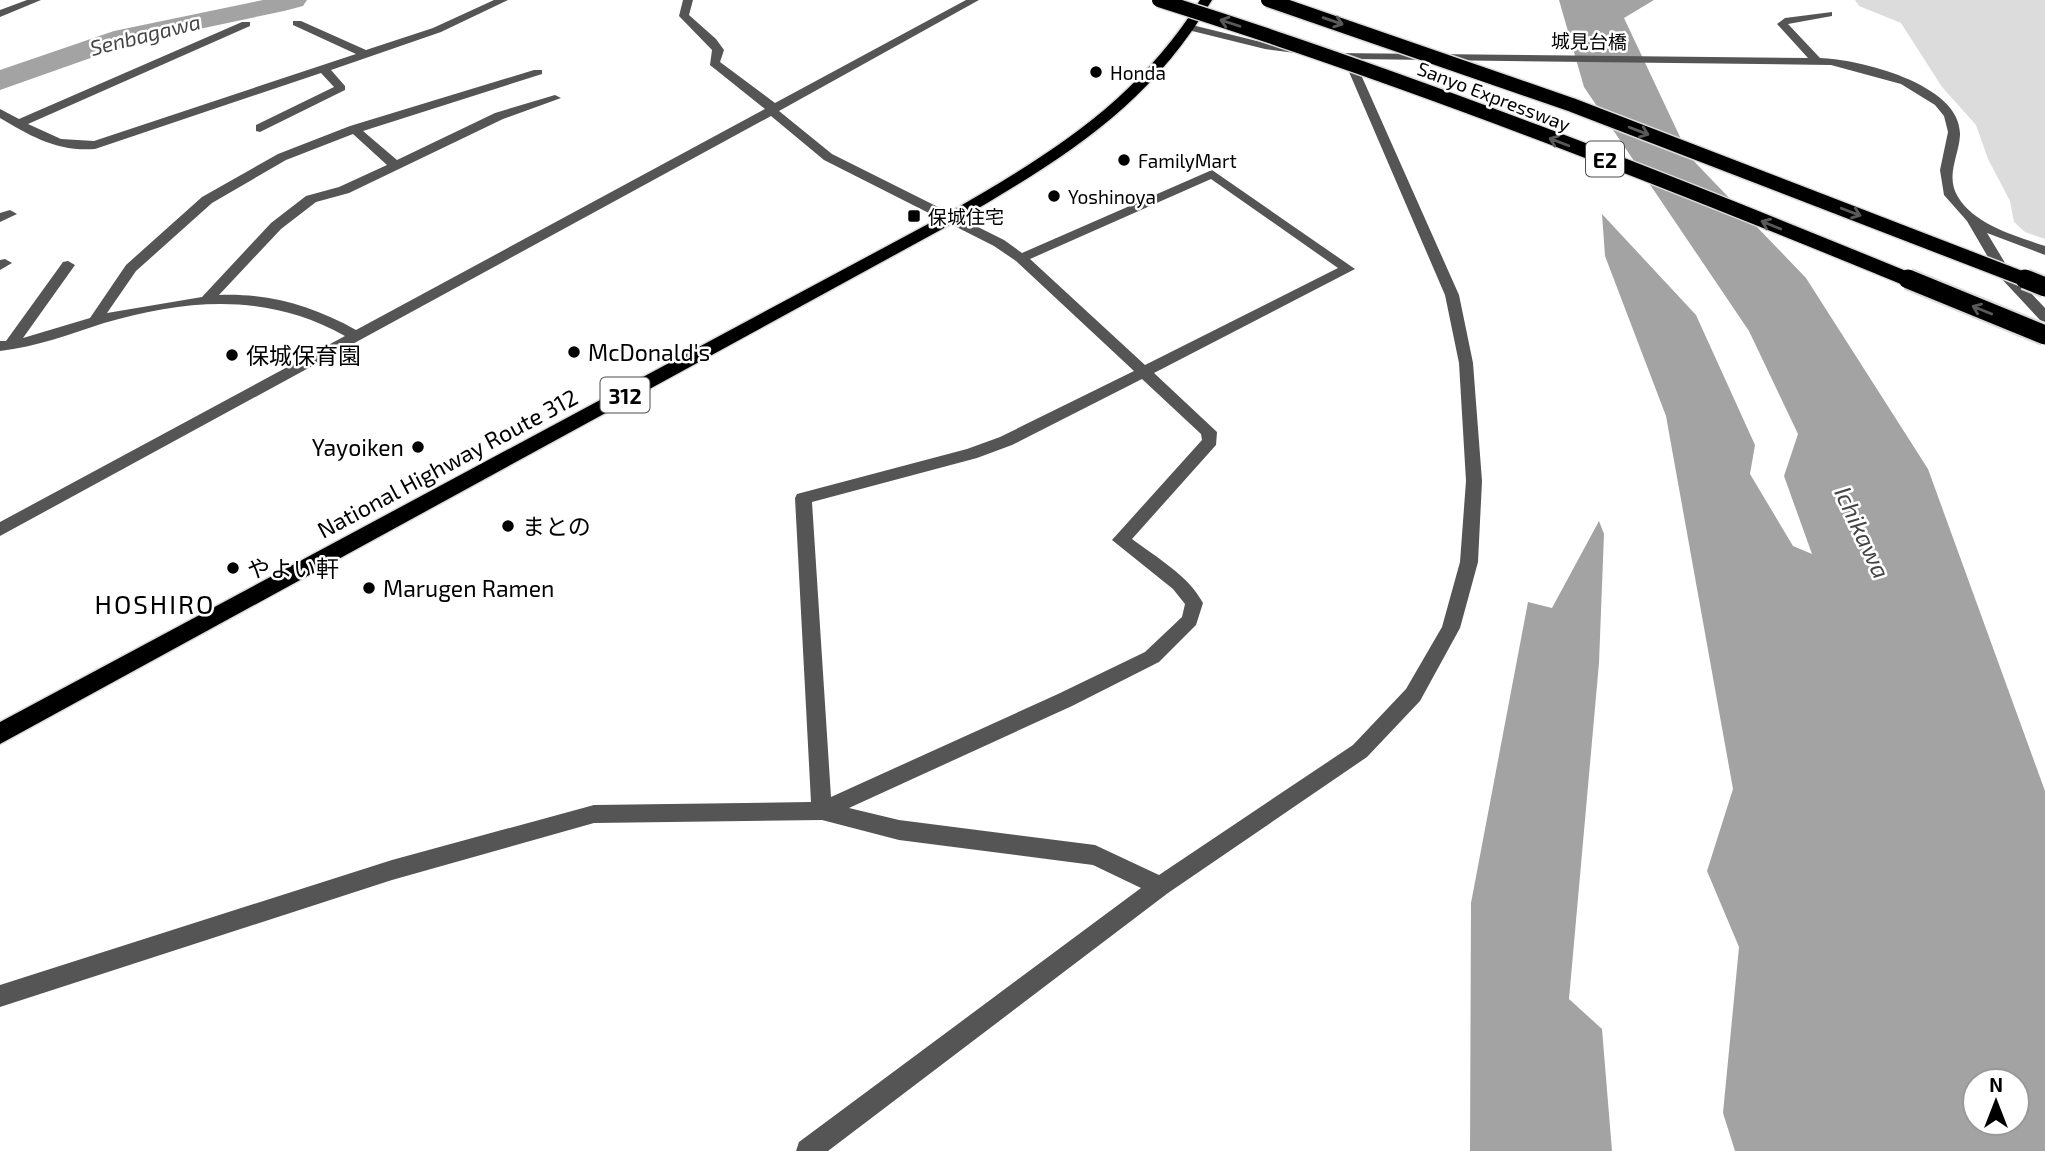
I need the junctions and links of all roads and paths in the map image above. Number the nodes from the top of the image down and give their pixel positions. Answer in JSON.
{"nodes":[{"id":1,"x":36,"y":0,"type":"edge"},
{"id":2,"x":503,"y":0,"type":"edge"},
{"id":3,"x":688,"y":0,"type":"edge"},
{"id":4,"x":974,"y":0,"type":"edge"},
{"id":5,"x":1159,"y":0,"type":"edge"},
{"id":6,"x":1268,"y":0,"type":"edge"},
{"id":7,"x":1202,"y":1,"type":"edge"},
{"id":8,"x":0,"y":14,"type":"edge"},
{"id":9,"x":1828,"y":14,"type":"dead end"},
{"id":10,"x":297,"y":23,"type":"dead end"},
{"id":11,"x":246,"y":24,"type":"dead end"},
{"id":12,"x":1192,"y":28,"type":"junction"},
{"id":13,"x":366,"y":54,"type":"junction"},
{"id":14,"x":1353,"y":55,"type":"junction"},
{"id":15,"x":1817,"y":62,"type":"junction"},
{"id":16,"x":324,"y":69,"type":"junction"},
{"id":17,"x":538,"y":72,"type":"dead end"},
{"id":18,"x":555,"y":98,"type":"dead end"},
{"id":19,"x":771,"y":110,"type":"junction"},
{"id":20,"x":0,"y":113,"type":"edge"},
{"id":21,"x":19,"y":124,"type":"junction"},
{"id":22,"x":260,"y":128,"type":"dead end"},
{"id":23,"x":354,"y":129,"type":"junction"},
{"id":24,"x":395,"y":165,"type":"junction"},
{"id":25,"x":1972,"y":218,"type":"junction"},
{"id":26,"x":949,"y":219,"type":"junction"},
{"id":27,"x":2045,"y":251,"type":"edge"},
{"id":28,"x":1021,"y":258,"type":"junction"},
{"id":29,"x":68,"y":265,"type":"dead end"},
{"id":30,"x":2045,"y":287,"type":"edge"},
{"id":31,"x":208,"y":299,"type":"junction"},
{"id":32,"x":2045,"y":317,"type":"edge"},
{"id":33,"x":94,"y":321,"type":"junction"},
{"id":34,"x":2045,"y":335,"type":"edge"},
{"id":35,"x":356,"y":336,"type":"junction"},
{"id":36,"x":5,"y":346,"type":"edge"},
{"id":37,"x":1144,"y":373,"type":"junction"},
{"id":38,"x":0,"y":530,"type":"edge"},
{"id":39,"x":0,"y":734,"type":"edge"},
{"id":40,"x":822,"y":811,"type":"junction"},
{"id":41,"x":1160,"y":886,"type":"junction"},
{"id":42,"x":0,"y":996,"type":"edge"},
{"id":43,"x":808,"y":1151,"type":"edge"}],
"edges":[{"from":1,"to":8,"type":"street"},
{"from":2,"to":13,"type":"street"},
{"from":3,"to":19,"type":"street"},
{"from":4,"to":19,"type":"street"},
{"from":34,"to":5,"type":"highway","name":"Sanyo Expressway","number":"E2","one_way":true,"bridge":true},
{"from":6,"to":30,"type":"highway","name":"Sanyo Expressway","number":"E2","one_way":true,"bridge":true},
{"from":7,"to":12,"type":"highway","name":"National Highway Route 312","number":"312"},
{"from":9,"to":15,"type":"street"},
{"from":10,"to":13,"type":"street"},
{"from":11,"to":21,"type":"street"},
{"from":12,"to":14,"type":"street","name":"城見台橋"},
{"from":12,"to":26,"type":"highway","name":"National Highway Route 312","number":"312"},
{"from":13,"to":16,"type":"street"},
{"from":14,"to":15,"type":"street","name":"城見台橋","bridge":true},
{"from":14,"to":41,"type":"street"},
{"from":15,"to":25,"type":"street","name":"城見台橋"},
{"from":16,"to":21,"type":"street"},
{"from":16,"to":22,"type":"street"},
{"from":17,"to":23,"type":"street"},
{"from":18,"to":24,"type":"street"},
{"from":19,"to":26,"type":"street"},
{"from":19,"to":35,"type":"street"},
{"from":20,"to":21,"type":"street"},
{"from":23,"to":24,"type":"street"},
{"from":23,"to":33,"type":"street"},
{"from":24,"to":31,"type":"street"},
{"from":25,"to":27,"type":"street"},
{"from":25,"to":32,"type":"street"},
{"from":26,"to":28,"type":"street"},
{"from":26,"to":39,"type":"highway","name":"National Highway Route 312","number":"312"},
{"from":28,"to":37,"type":"street"},
{"from":28,"to":37,"type":"street"},
{"from":29,"to":36,"type":"street"},
{"from":31,"to":33,"type":"street"},
{"from":31,"to":35,"type":"street"},
{"from":33,"to":36,"type":"street"},
{"from":35,"to":38,"type":"street"},
{"from":37,"to":40,"type":"street"},
{"from":37,"to":40,"type":"street"},
{"from":40,"to":41,"type":"street"},
{"from":40,"to":42,"type":"street"},
{"from":41,"to":43,"type":"street"}]}
